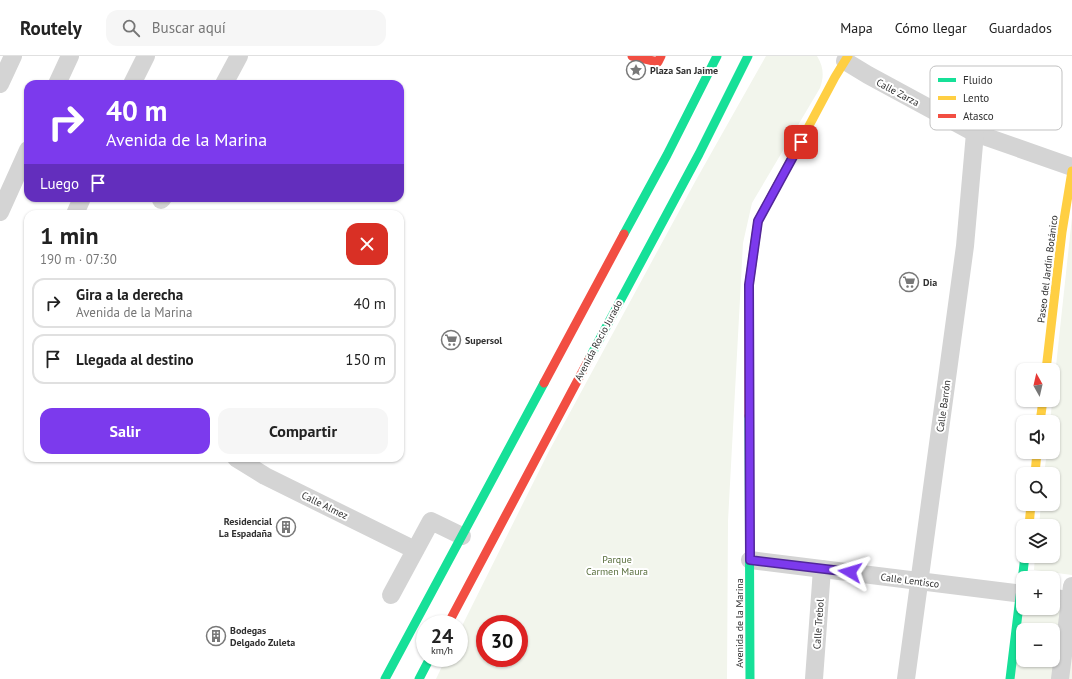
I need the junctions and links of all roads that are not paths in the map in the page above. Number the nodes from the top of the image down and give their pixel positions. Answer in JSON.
{"nodes":[{"id":1,"x":13,"y":56,"type":"edge"},
{"id":2,"x":70,"y":56,"type":"edge"},
{"id":3,"x":146,"y":56,"type":"edge"},
{"id":4,"x":239,"y":56,"type":"edge"},
{"id":5,"x":632,"y":56,"type":"edge"},
{"id":6,"x":661,"y":56,"type":"edge"},
{"id":7,"x":717,"y":56,"type":"edge"},
{"id":8,"x":748,"y":56,"type":"edge"},
{"id":9,"x":844,"y":58,"type":"edge"},
{"id":10,"x":59,"y":80,"type":"edge"},
{"id":11,"x":134,"y":80,"type":"edge"},
{"id":12,"x":226,"y":80,"type":"edge"},
{"id":13,"x":0,"y":84,"type":"edge"},
{"id":14,"x":930,"y":109,"type":"edge"},
{"id":15,"x":969,"y":130,"type":"edge"},
{"id":16,"x":975,"y":133,"type":"junction"},
{"id":17,"x":24,"y":159,"type":"edge"},
{"id":18,"x":1072,"y":167,"type":"edge"},
{"id":19,"x":1072,"y":170,"type":"edge"},
{"id":20,"x":0,"y":212,"type":"edge"},
{"id":21,"x":1047,"y":363,"type":"edge"},
{"id":22,"x":242,"y":462,"type":"edge"},
{"id":23,"x":462,"y":536,"type":"junction"},
{"id":24,"x":415,"y":550,"type":"junction"},
{"id":25,"x":750,"y":560,"type":"junction"},
{"id":26,"x":822,"y":569,"type":"junction"},
{"id":27,"x":920,"y":581,"type":"junction"},
{"id":28,"x":1016,"y":593,"type":"edge"},
{"id":29,"x":391,"y":594,"type":"dead end"},
{"id":30,"x":1067,"y":596,"type":"edge"},
{"id":31,"x":453,"y":615,"type":"edge"},
{"id":32,"x":1019,"y":615,"type":"edge"},
{"id":33,"x":425,"y":667,"type":"edge"},
{"id":34,"x":385,"y":679,"type":"edge"},
{"id":35,"x":418,"y":679,"type":"edge"},
{"id":36,"x":750,"y":679,"type":"edge"},
{"id":37,"x":814,"y":679,"type":"edge"},
{"id":38,"x":906,"y":679,"type":"edge"},
{"id":39,"x":1010,"y":679,"type":"edge"},
{"id":40,"x":1060,"y":679,"type":"edge"}],
"edges":[{"from":1,"to":13,"type":"street"},
{"from":2,"to":10,"type":"street"},
{"from":3,"to":11,"type":"street"},
{"from":4,"to":12,"type":"street"},
{"from":5,"to":6,"type":"main road"},
{"from":7,"to":23,"type":"main road"},
{"from":8,"to":31,"type":"main road","name":"Avenida Rocío Jurado"},
{"from":9,"to":14,"type":"street","name":"Calle Zarza"},
{"from":9,"to":25,"type":"main road","name":"Avenida de la Marina"},
{"from":15,"to":16,"type":"street","name":"Calle Zarza"},
{"from":16,"to":18,"type":"street","name":"Calle Zarza"},
{"from":16,"to":27,"type":"street","name":"Calle Barrón"},
{"from":17,"to":20,"type":"street"},
{"from":19,"to":21,"type":"main road","name":"Paseo del Jardín Botánico"},
{"from":22,"to":24,"type":"street","name":"Calle Almez"},
{"from":23,"to":24,"type":"street"},
{"from":23,"to":34,"type":"main road"},
{"from":24,"to":29,"type":"street"},
{"from":25,"to":26,"type":"street","name":"Calle Lentisco"},
{"from":25,"to":36,"type":"main road","name":"Avenida de la Marina"},
{"from":26,"to":27,"type":"street","name":"Calle Lentisco"},
{"from":26,"to":37,"type":"street","name":"Calle Trebol"},
{"from":27,"to":28,"type":"street","name":"Calle Lentisco"},
{"from":27,"to":38,"type":"street","name":"Calle Barrón"},
{"from":30,"to":40,"type":"street"},
{"from":32,"to":39,"type":"main road"},
{"from":33,"to":35,"type":"main road"}]}
